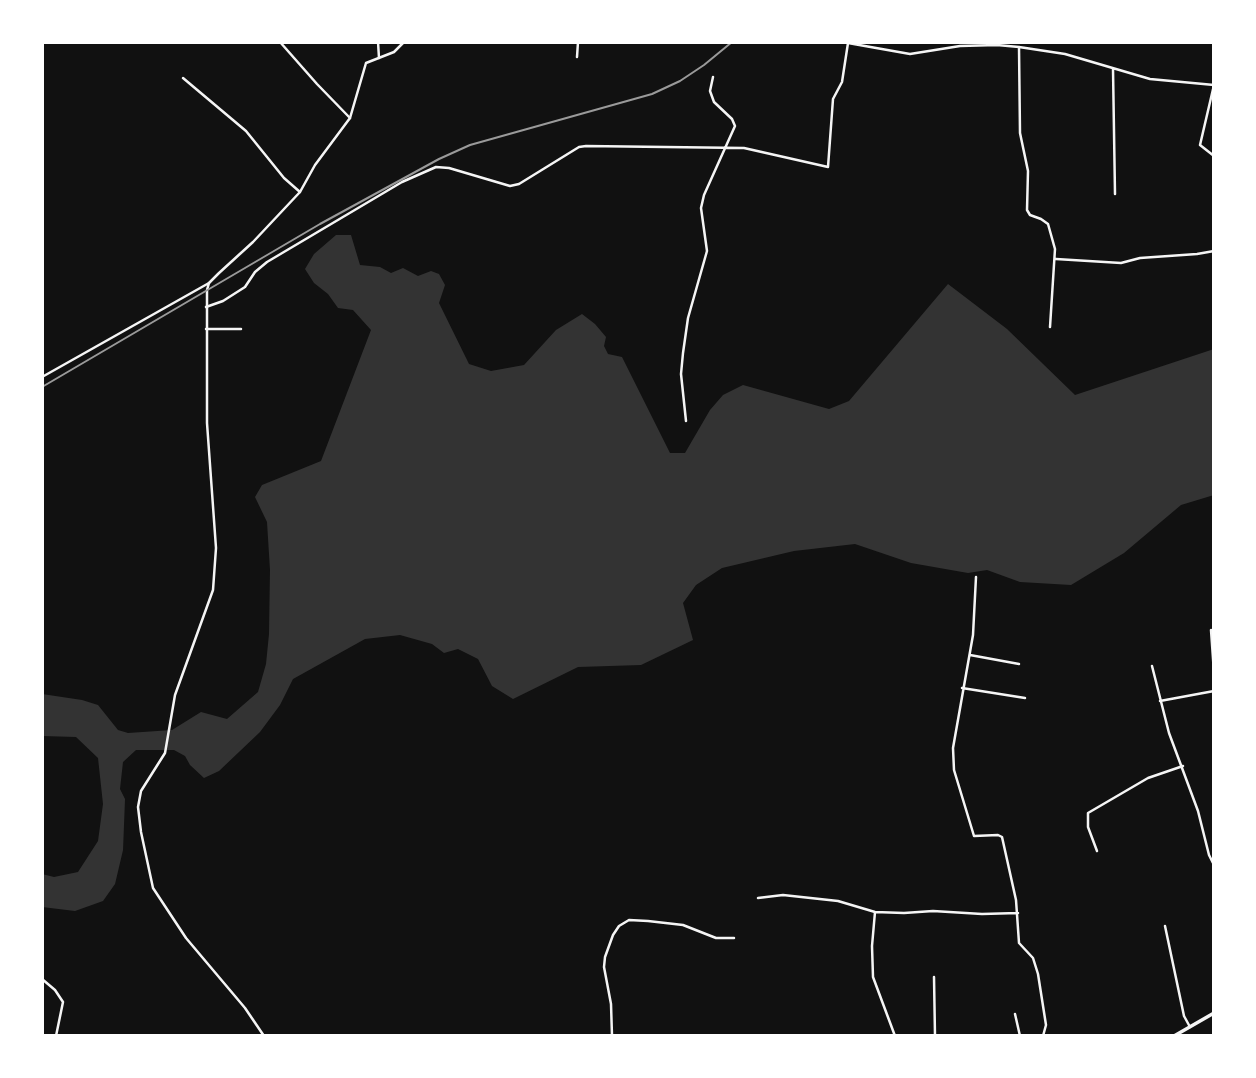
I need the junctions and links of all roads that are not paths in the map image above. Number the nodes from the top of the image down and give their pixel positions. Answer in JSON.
{"nodes":[{"id":1,"x":280,"y":42,"type":"edge"},
{"id":2,"x":378,"y":42,"type":"edge"},
{"id":3,"x":404,"y":42,"type":"edge"},
{"id":4,"x":578,"y":42,"type":"edge"},
{"id":5,"x":1019,"y":47,"type":"junction"},
{"id":6,"x":577,"y":57,"type":"dead end"},
{"id":7,"x":379,"y":58,"type":"junction"},
{"id":8,"x":1112,"y":69,"type":"junction"},
{"id":9,"x":713,"y":77,"type":"dead end"},
{"id":10,"x":183,"y":78,"type":"dead end"},
{"id":11,"x":1214,"y":85,"type":"edge"},
{"id":12,"x":350,"y":117,"type":"junction"},
{"id":13,"x":727,"y":147,"type":"junction"},
{"id":14,"x":1214,"y":156,"type":"edge"},
{"id":15,"x":300,"y":192,"type":"junction"},
{"id":16,"x":1115,"y":194,"type":"dead end"},
{"id":17,"x":1214,"y":251,"type":"edge"},
{"id":18,"x":1056,"y":259,"type":"junction"},
{"id":19,"x":209,"y":284,"type":"junction"},
{"id":20,"x":206,"y":307,"type":"junction"},
{"id":21,"x":1050,"y":327,"type":"dead end"},
{"id":22,"x":206,"y":328,"type":"junction"},
{"id":23,"x":241,"y":329,"type":"dead end"},
{"id":24,"x":42,"y":377,"type":"edge"},
{"id":25,"x":686,"y":421,"type":"dead end"},
{"id":26,"x":975,"y":577,"type":"dead end"},
{"id":27,"x":1211,"y":630,"type":"dead end"},
{"id":28,"x":970,"y":655,"type":"junction"},
{"id":29,"x":1019,"y":664,"type":"dead end"},
{"id":30,"x":1152,"y":666,"type":"dead end"},
{"id":31,"x":1214,"y":673,"type":"edge"},
{"id":32,"x":962,"y":688,"type":"junction"},
{"id":33,"x":1214,"y":691,"type":"edge"},
{"id":34,"x":1025,"y":698,"type":"dead end"},
{"id":35,"x":1160,"y":701,"type":"junction"},
{"id":36,"x":1183,"y":766,"type":"junction"},
{"id":37,"x":1097,"y":851,"type":"dead end"},
{"id":38,"x":1214,"y":865,"type":"edge"},
{"id":39,"x":758,"y":898,"type":"dead end"},
{"id":40,"x":875,"y":912,"type":"junction"},
{"id":41,"x":1018,"y":913,"type":"junction"},
{"id":42,"x":1165,"y":926,"type":"dead end"},
{"id":43,"x":734,"y":938,"type":"dead end"},
{"id":44,"x":934,"y":977,"type":"dead end"},
{"id":45,"x":42,"y":979,"type":"edge"},
{"id":46,"x":1214,"y":1013,"type":"edge"},
{"id":47,"x":1015,"y":1014,"type":"dead end"},
{"id":48,"x":1190,"y":1027,"type":"junction"},
{"id":49,"x":56,"y":1036,"type":"edge"},
{"id":50,"x":264,"y":1036,"type":"edge"},
{"id":51,"x":612,"y":1036,"type":"edge"},
{"id":52,"x":895,"y":1036,"type":"edge"},
{"id":53,"x":935,"y":1036,"type":"edge"},
{"id":54,"x":1020,"y":1036,"type":"edge"},
{"id":55,"x":1043,"y":1036,"type":"edge"},
{"id":56,"x":1174,"y":1036,"type":"edge"}],
"edges":[{"from":1,"to":12,"type":"street"},
{"from":2,"to":7,"type":"street"},
{"from":3,"to":7,"type":"street"},
{"from":4,"to":6,"type":"street"},
{"from":5,"to":8,"type":"street"},
{"from":5,"to":13,"type":"street"},
{"from":5,"to":18,"type":"street"},
{"from":7,"to":12,"type":"street"},
{"from":8,"to":11,"type":"street"},
{"from":8,"to":16,"type":"street"},
{"from":9,"to":13,"type":"street"},
{"from":10,"to":15,"type":"street"},
{"from":11,"to":14,"type":"street"},
{"from":12,"to":15,"type":"street"},
{"from":13,"to":20,"type":"street"},
{"from":13,"to":25,"type":"street"},
{"from":15,"to":19,"type":"street"},
{"from":17,"to":18,"type":"street"},
{"from":18,"to":21,"type":"street"},
{"from":19,"to":20,"type":"street"},
{"from":19,"to":24,"type":"street"},
{"from":20,"to":22,"type":"street"},
{"from":22,"to":23,"type":"street"},
{"from":22,"to":50,"type":"street"},
{"from":26,"to":28,"type":"street"},
{"from":27,"to":31,"type":"street"},
{"from":28,"to":29,"type":"street"},
{"from":28,"to":32,"type":"street"},
{"from":30,"to":35,"type":"street"},
{"from":32,"to":34,"type":"street"},
{"from":32,"to":41,"type":"street"},
{"from":33,"to":35,"type":"street"},
{"from":35,"to":36,"type":"street"},
{"from":36,"to":37,"type":"street"},
{"from":36,"to":38,"type":"street"},
{"from":39,"to":40,"type":"street"},
{"from":40,"to":41,"type":"street"},
{"from":40,"to":52,"type":"street"},
{"from":41,"to":55,"type":"street"},
{"from":42,"to":48,"type":"street"},
{"from":43,"to":51,"type":"street"},
{"from":44,"to":53,"type":"street"},
{"from":45,"to":49,"type":"street"},
{"from":46,"to":48,"type":"highway"},
{"from":47,"to":54,"type":"street"},
{"from":48,"to":56,"type":"highway"}]}
